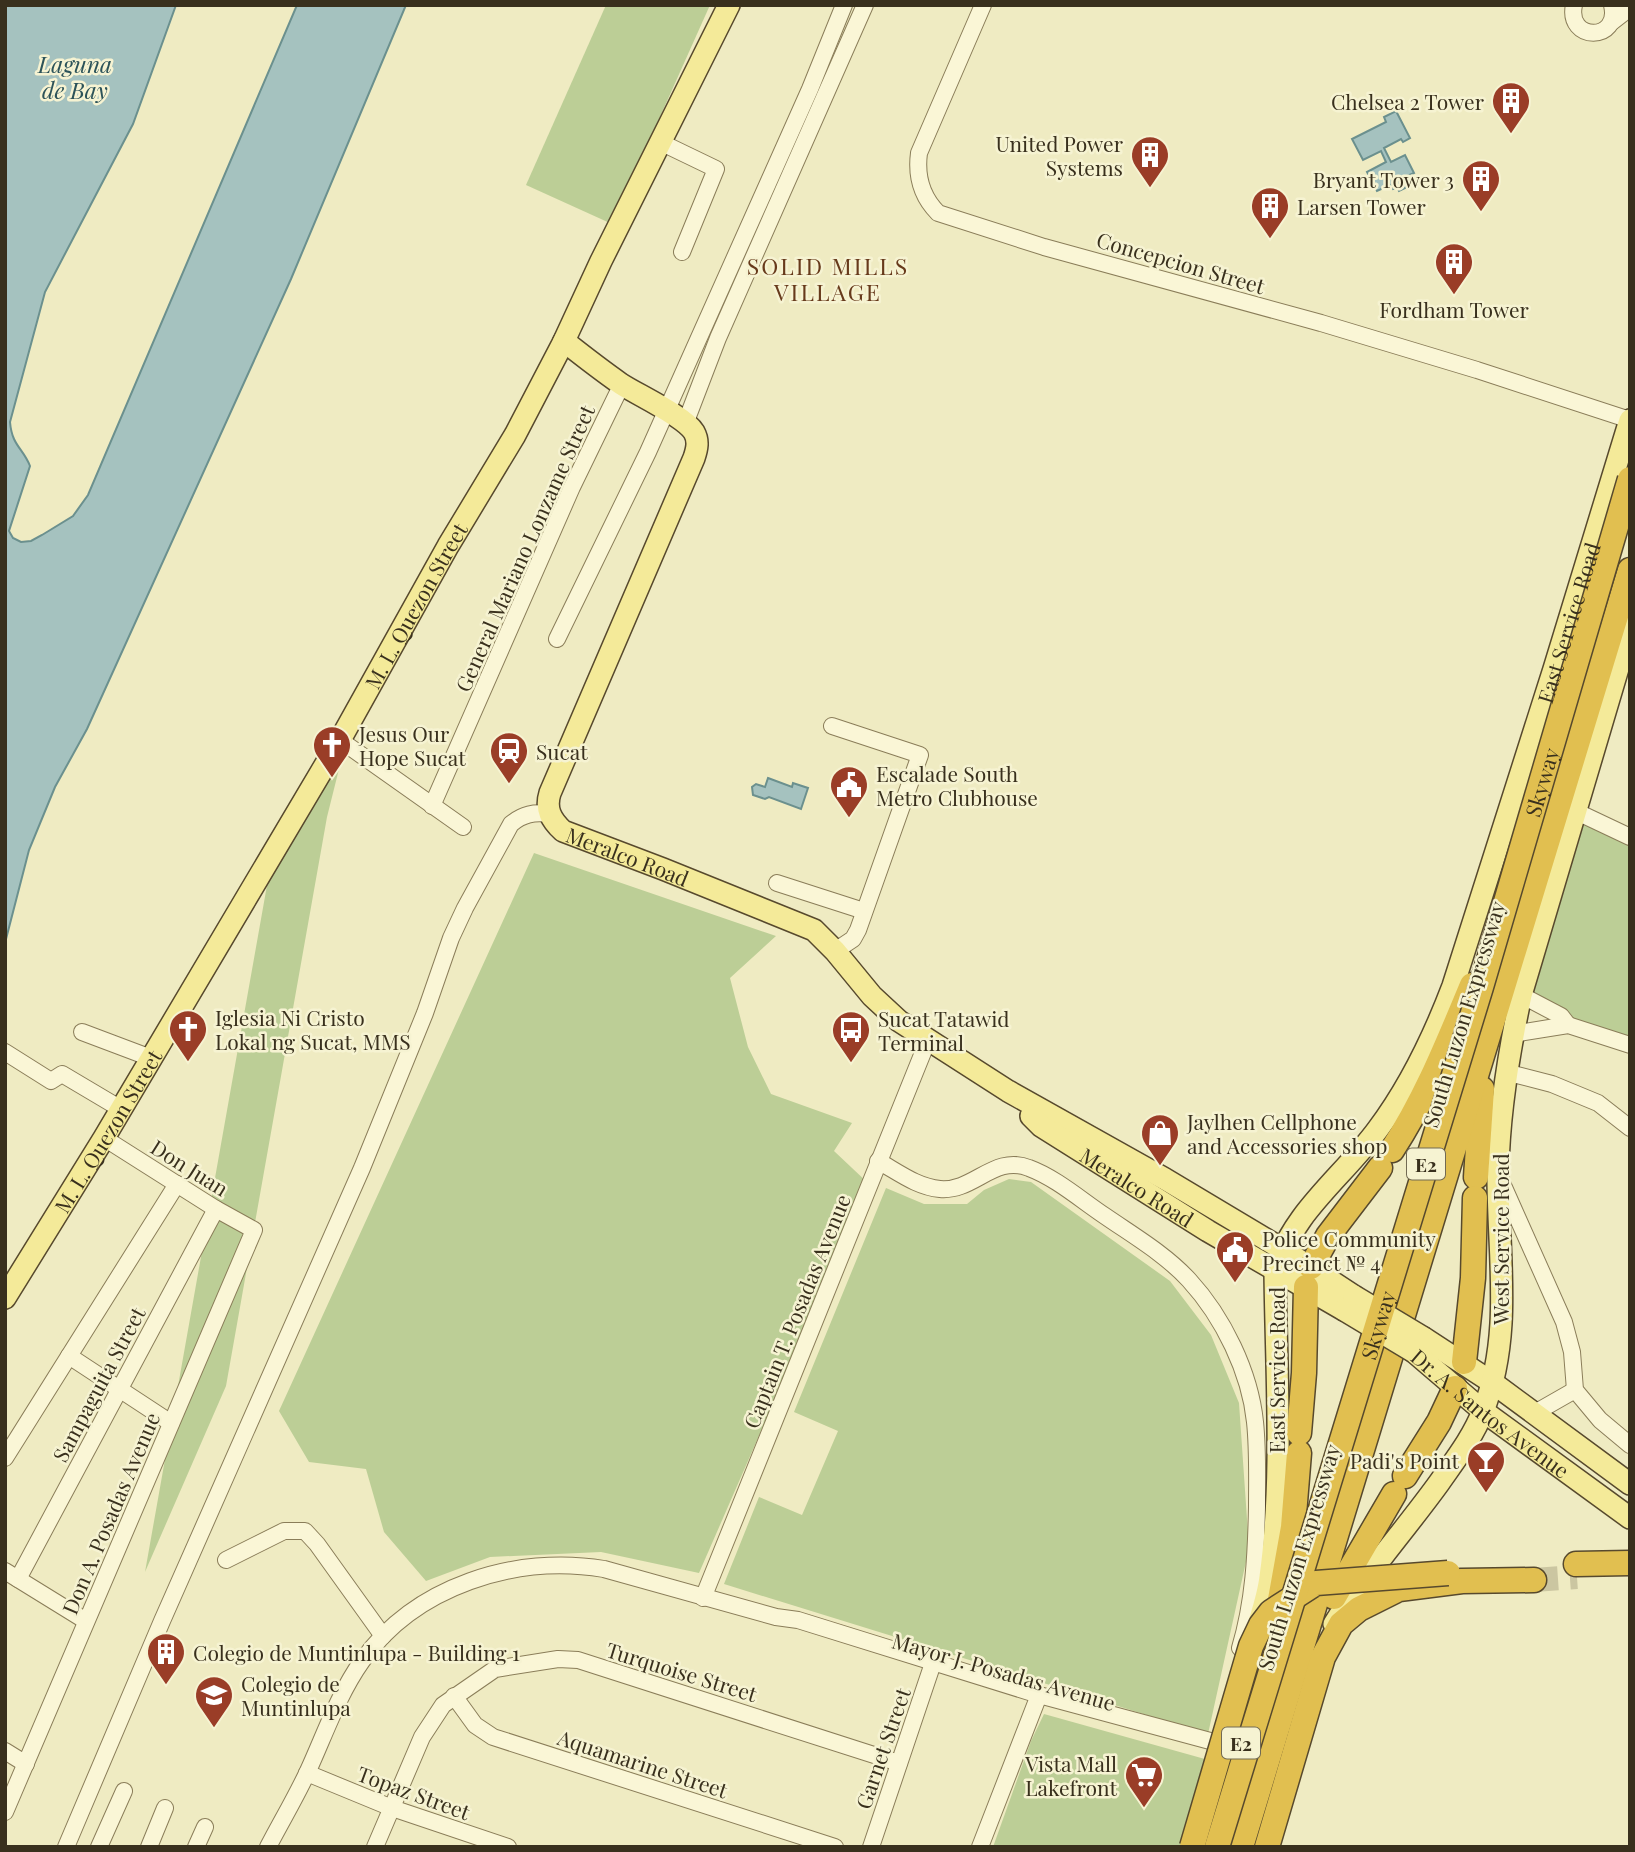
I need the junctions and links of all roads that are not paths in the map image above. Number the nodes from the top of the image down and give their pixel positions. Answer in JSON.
{"nodes":[{"id":1,"x":729,"y":5,"type":"edge"},
{"id":2,"x":845,"y":5,"type":"edge"},
{"id":3,"x":865,"y":5,"type":"edge"},
{"id":4,"x":983,"y":5,"type":"edge"},
{"id":5,"x":1574,"y":5,"type":"edge"},
{"id":6,"x":1630,"y":8,"type":"edge"},
{"id":7,"x":1612,"y":13,"type":"edge"},
{"id":8,"x":660,"y":142,"type":"junction"},
{"id":9,"x":682,"y":252,"type":"dead end"},
{"id":10,"x":564,"y":341,"type":"junction"},
{"id":11,"x":622,"y":384,"type":"junction"},
{"id":12,"x":667,"y":411,"type":"junction"},
{"id":13,"x":1630,"y":420,"type":"edge"},
{"id":14,"x":685,"y":424,"type":"junction"},
{"id":15,"x":1630,"y":463,"type":"edge"},
{"id":16,"x":1630,"y":478,"type":"edge"},
{"id":17,"x":1630,"y":517,"type":"edge"},
{"id":18,"x":1630,"y":570,"type":"edge"},
{"id":19,"x":1630,"y":628,"type":"edge"},
{"id":20,"x":557,"y":639,"type":"dead end"},
{"id":21,"x":832,"y":726,"type":"dead end"},
{"id":22,"x":340,"y":740,"type":"junction"},
{"id":23,"x":432,"y":806,"type":"junction"},
{"id":24,"x":1575,"y":811,"type":"junction"},
{"id":25,"x":549,"y":814,"type":"junction"},
{"id":26,"x":463,"y":827,"type":"dead end"},
{"id":27,"x":1630,"y":837,"type":"edge"},
{"id":28,"x":776,"y":883,"type":"dead end"},
{"id":29,"x":864,"y":911,"type":"junction"},
{"id":30,"x":835,"y":951,"type":"junction"},
{"id":31,"x":1472,"y":985,"type":"junction"},
{"id":32,"x":1512,"y":992,"type":"junction"},
{"id":33,"x":1568,"y":1025,"type":"junction"},
{"id":34,"x":82,"y":1032,"type":"dead end"},
{"id":35,"x":1513,"y":1034,"type":"junction"},
{"id":36,"x":930,"y":1042,"type":"junction"},
{"id":37,"x":1630,"y":1045,"type":"edge"},
{"id":38,"x":5,"y":1052,"type":"edge"},
{"id":39,"x":151,"y":1058,"type":"junction"},
{"id":40,"x":1507,"y":1069,"type":"junction"},
{"id":41,"x":1008,"y":1091,"type":"junction"},
{"id":42,"x":121,"y":1109,"type":"junction"},
{"id":43,"x":1630,"y":1128,"type":"edge"},
{"id":44,"x":104,"y":1138,"type":"junction"},
{"id":45,"x":882,"y":1163,"type":"junction"},
{"id":46,"x":1483,"y":1181,"type":"junction"},
{"id":47,"x":177,"y":1184,"type":"junction"},
{"id":48,"x":216,"y":1209,"type":"junction"},
{"id":49,"x":254,"y":1230,"type":"joint"},
{"id":50,"x":1282,"y":1249,"type":"junction"},
{"id":51,"x":1275,"y":1271,"type":"junction"},
{"id":52,"x":1308,"y":1277,"type":"junction"},
{"id":53,"x":5,"y":1298,"type":"edge"},
{"id":54,"x":1419,"y":1345,"type":"junction"},
{"id":55,"x":69,"y":1356,"type":"junction"},
{"id":56,"x":1464,"y":1362,"type":"junction"},
{"id":57,"x":1493,"y":1382,"type":"junction"},
{"id":58,"x":1455,"y":1388,"type":"junction"},
{"id":59,"x":119,"y":1389,"type":"junction"},
{"id":60,"x":1575,"y":1390,"type":"junction"},
{"id":61,"x":1483,"y":1411,"type":"junction"},
{"id":62,"x":1532,"y":1414,"type":"junction"},
{"id":63,"x":171,"y":1423,"type":"junction"},
{"id":64,"x":1515,"y":1434,"type":"junction"},
{"id":65,"x":1630,"y":1445,"type":"edge"},
{"id":66,"x":5,"y":1458,"type":"edge"},
{"id":67,"x":1630,"y":1484,"type":"edge"},
{"id":68,"x":1630,"y":1518,"type":"edge"},
{"id":69,"x":226,"y":1560,"type":"dead end"},
{"id":70,"x":1630,"y":1563,"type":"edge"},
{"id":71,"x":1630,"y":1573,"type":"edge"},
{"id":72,"x":12,"y":1575,"type":"edge"},
{"id":73,"x":706,"y":1599,"type":"junction"},
{"id":74,"x":86,"y":1621,"type":"junction"},
{"id":75,"x":383,"y":1636,"type":"junction"},
{"id":76,"x":1273,"y":1640,"type":"junction"},
{"id":77,"x":931,"y":1668,"type":"junction"},
{"id":78,"x":454,"y":1696,"type":"junction"},
{"id":79,"x":1038,"y":1700,"type":"junction"},
{"id":80,"x":1285,"y":1706,"type":"junction"},
{"id":81,"x":1217,"y":1748,"type":"junction"},
{"id":82,"x":5,"y":1751,"type":"edge"},
{"id":83,"x":900,"y":1763,"type":"junction"},
{"id":84,"x":26,"y":1764,"type":"junction"},
{"id":85,"x":307,"y":1773,"type":"junction"},
{"id":86,"x":124,"y":1791,"type":"dead end"},
{"id":87,"x":165,"y":1808,"type":"dead end"},
{"id":88,"x":392,"y":1808,"type":"junction"},
{"id":89,"x":5,"y":1812,"type":"edge"},
{"id":90,"x":205,"y":1826,"type":"dead end"},
{"id":91,"x":481,"y":1843,"type":"edge"},
{"id":92,"x":66,"y":1847,"type":"edge"},
{"id":93,"x":99,"y":1847,"type":"edge"},
{"id":94,"x":149,"y":1847,"type":"edge"},
{"id":95,"x":196,"y":1847,"type":"edge"},
{"id":96,"x":268,"y":1847,"type":"edge"},
{"id":97,"x":375,"y":1847,"type":"edge"},
{"id":98,"x":509,"y":1847,"type":"edge"},
{"id":99,"x":835,"y":1847,"type":"edge"},
{"id":100,"x":871,"y":1847,"type":"edge"},
{"id":101,"x":980,"y":1847,"type":"edge"},
{"id":102,"x":1192,"y":1847,"type":"edge"},
{"id":103,"x":1198,"y":1847,"type":"edge"},
{"id":104,"x":1210,"y":1847,"type":"edge"},
{"id":105,"x":1217,"y":1847,"type":"edge"},
{"id":106,"x":1230,"y":1847,"type":"edge"},
{"id":107,"x":1241,"y":1847,"type":"edge"},
{"id":108,"x":1256,"y":1847,"type":"edge"},
{"id":109,"x":1267,"y":1847,"type":"edge"}],
"edges":[{"from":1,"to":8,"type":"main road","name":"M. L. Quezon Street"},
{"from":2,"to":12,"type":"street"},
{"from":3,"to":14,"type":"street"},
{"from":4,"to":13,"type":"street","name":"Concepcion Street"},
{"from":5,"to":7,"type":"street"},
{"from":6,"to":7,"type":"street"},
{"from":8,"to":9,"type":"street"},
{"from":8,"to":10,"type":"main road","name":"M. L. Quezon Street"},
{"from":10,"to":11,"type":"main road"},
{"from":10,"to":22,"type":"main road","name":"M. L. Quezon Street"},
{"from":11,"to":12,"type":"main road"},
{"from":11,"to":23,"type":"street","name":"General Mariano Lonzame Street"},
{"from":12,"to":14,"type":"main road"},
{"from":12,"to":20,"type":"street"},
{"from":13,"to":50,"type":"main road","name":"East Service Road"},
{"from":14,"to":25,"type":"main road","name":"Meralco Road"},
{"from":15,"to":31,"type":"highway","name":"South Luzon Expressway","number":"E2"},
{"from":16,"to":105,"type":"highway","name":"Skyway","number":"E2","bridge":true},
{"from":17,"to":106,"type":"highway","name":"Skyway","number":"E2","bridge":true},
{"from":18,"to":32,"type":"highway","name":"South Luzon Expressway","number":"E2"},
{"from":19,"to":24,"type":"main road","name":"West Service Road"},
{"from":21,"to":29,"type":"street"},
{"from":22,"to":23,"type":"street"},
{"from":22,"to":39,"type":"main road","name":"M. L. Quezon Street"},
{"from":23,"to":26,"type":"street"},
{"from":24,"to":27,"type":"street"},
{"from":24,"to":32,"type":"main road","name":"West Service Road"},
{"from":25,"to":30,"type":"main road","name":"Meralco Road"},
{"from":25,"to":92,"type":"street"},
{"from":28,"to":29,"type":"street"},
{"from":29,"to":30,"type":"street"},
{"from":30,"to":36,"type":"main road","name":"Meralco Road"},
{"from":31,"to":52,"type":"highway"},
{"from":31,"to":76,"type":"highway","name":"South Luzon Expressway","number":"E2"},
{"from":32,"to":33,"type":"street"},
{"from":32,"to":35,"type":"main road","name":"West Service Road"},
{"from":32,"to":46,"type":"highway"},
{"from":32,"to":80,"type":"highway","name":"South Luzon Expressway","number":"E2"},
{"from":33,"to":35,"type":"street"},
{"from":33,"to":37,"type":"street"},
{"from":34,"to":39,"type":"street"},
{"from":35,"to":40,"type":"main road","name":"West Service Road"},
{"from":36,"to":41,"type":"main road","name":"Meralco Road"},
{"from":36,"to":45,"type":"street","name":"Captain T. Posadas Avenue"},
{"from":38,"to":42,"type":"street"},
{"from":39,"to":42,"type":"main road","name":"M. L. Quezon Street"},
{"from":40,"to":43,"type":"street"},
{"from":40,"to":46,"type":"main road","name":"West Service Road"},
{"from":41,"to":50,"type":"main road","name":"Meralco Road"},
{"from":41,"to":51,"type":"main road","name":"Meralco Road"},
{"from":42,"to":44,"type":"main road","name":"M. L. Quezon Street"},
{"from":44,"to":47,"type":"street","name":"Don Juan"},
{"from":44,"to":53,"type":"main road","name":"M. L. Quezon Street"},
{"from":45,"to":73,"type":"street","name":"Captain T. Posadas Avenue"},
{"from":45,"to":81,"type":"street"},
{"from":46,"to":56,"type":"highway"},
{"from":46,"to":57,"type":"main road","name":"West Service Road"},
{"from":46,"to":60,"type":"street"},
{"from":47,"to":48,"type":"street","name":"Don Juan"},
{"from":47,"to":55,"type":"street"},
{"from":48,"to":49,"type":"street","name":"Don Juan"},
{"from":48,"to":59,"type":"street","name":"Sampaguita Street"},
{"from":49,"to":63,"type":"street","name":"Don A. Posadas Avenue"},
{"from":50,"to":51,"type":"main road","name":"East Service Road"},
{"from":50,"to":52,"type":"main road","name":"Dr. A. Santos Avenue"},
{"from":51,"to":52,"type":"main road","name":"Dr. A. Santos Avenue"},
{"from":51,"to":81,"type":"main road","name":"East Service Road"},
{"from":52,"to":54,"type":"main road","name":"Dr. A. Santos Avenue","bridge":true},
{"from":52,"to":76,"type":"highway"},
{"from":54,"to":56,"type":"main road","name":"Dr. A. Santos Avenue"},
{"from":54,"to":58,"type":"main road","name":"Dr. A. Santos Avenue"},
{"from":55,"to":59,"type":"street"},
{"from":55,"to":66,"type":"street"},
{"from":56,"to":57,"type":"main road","name":"Dr. A. Santos Avenue"},
{"from":56,"to":58,"type":"main road"},
{"from":57,"to":61,"type":"main road","name":"West Service Road"},
{"from":57,"to":62,"type":"main road","name":"Dr. A. Santos Avenue"},
{"from":58,"to":61,"type":"main road","name":"Dr. A. Santos Avenue"},
{"from":58,"to":80,"type":"highway"},
{"from":59,"to":63,"type":"street"},
{"from":59,"to":72,"type":"street","name":"Sampaguita Street"},
{"from":60,"to":62,"type":"street"},
{"from":60,"to":65,"type":"street"},
{"from":61,"to":64,"type":"main road","name":"Dr. A. Santos Avenue"},
{"from":61,"to":108,"type":"main road","name":"West Service Road"},
{"from":62,"to":64,"type":"main road"},
{"from":62,"to":67,"type":"main road","name":"Dr. A. Santos Avenue"},
{"from":63,"to":74,"type":"street","name":"Don A. Posadas Avenue"},
{"from":64,"to":68,"type":"main road","name":"Dr. A. Santos Avenue"},
{"from":69,"to":75,"type":"street"},
{"from":70,"to":71,"type":"highway"},
{"from":72,"to":74,"type":"street"},
{"from":73,"to":75,"type":"street","name":"Mayor J. Posadas Avenue"},
{"from":73,"to":77,"type":"street","name":"Mayor J. Posadas Avenue"},
{"from":74,"to":84,"type":"street","name":"Don A. Posadas Avenue"},
{"from":75,"to":85,"type":"street","name":"Mayor J. Posadas Avenue"},
{"from":76,"to":104,"type":"highway","name":"South Luzon Expressway","number":"E2"},
{"from":77,"to":79,"type":"street","name":"Mayor J. Posadas Avenue"},
{"from":77,"to":83,"type":"street","name":"Garnet Street"},
{"from":78,"to":83,"type":"street","name":"Turquoise Street"},
{"from":78,"to":88,"type":"street","name":"Turquoise Street"},
{"from":78,"to":99,"type":"street","name":"Aquamarine Street"},
{"from":79,"to":81,"type":"street","name":"Mayor J. Posadas Avenue"},
{"from":79,"to":101,"type":"street"},
{"from":80,"to":107,"type":"highway","name":"South Luzon Expressway","number":"E2"},
{"from":81,"to":103,"type":"main road","name":"East Service Road"},
{"from":82,"to":84,"type":"street"},
{"from":83,"to":100,"type":"street","name":"Garnet Street"},
{"from":84,"to":89,"type":"street","name":"Don A. Posadas Avenue"},
{"from":85,"to":88,"type":"street","name":"Topaz Street"},
{"from":85,"to":96,"type":"street","name":"Mayor J. Posadas Avenue"},
{"from":86,"to":93,"type":"street"},
{"from":87,"to":94,"type":"street"},
{"from":88,"to":91,"type":"street","name":"Topaz Street"},
{"from":88,"to":97,"type":"street","name":"Turquoise Street"},
{"from":90,"to":95,"type":"street"},
{"from":91,"to":98,"type":"street","name":"Topaz Street"},
{"from":102,"to":109,"type":"highway","bridge":true}]}
